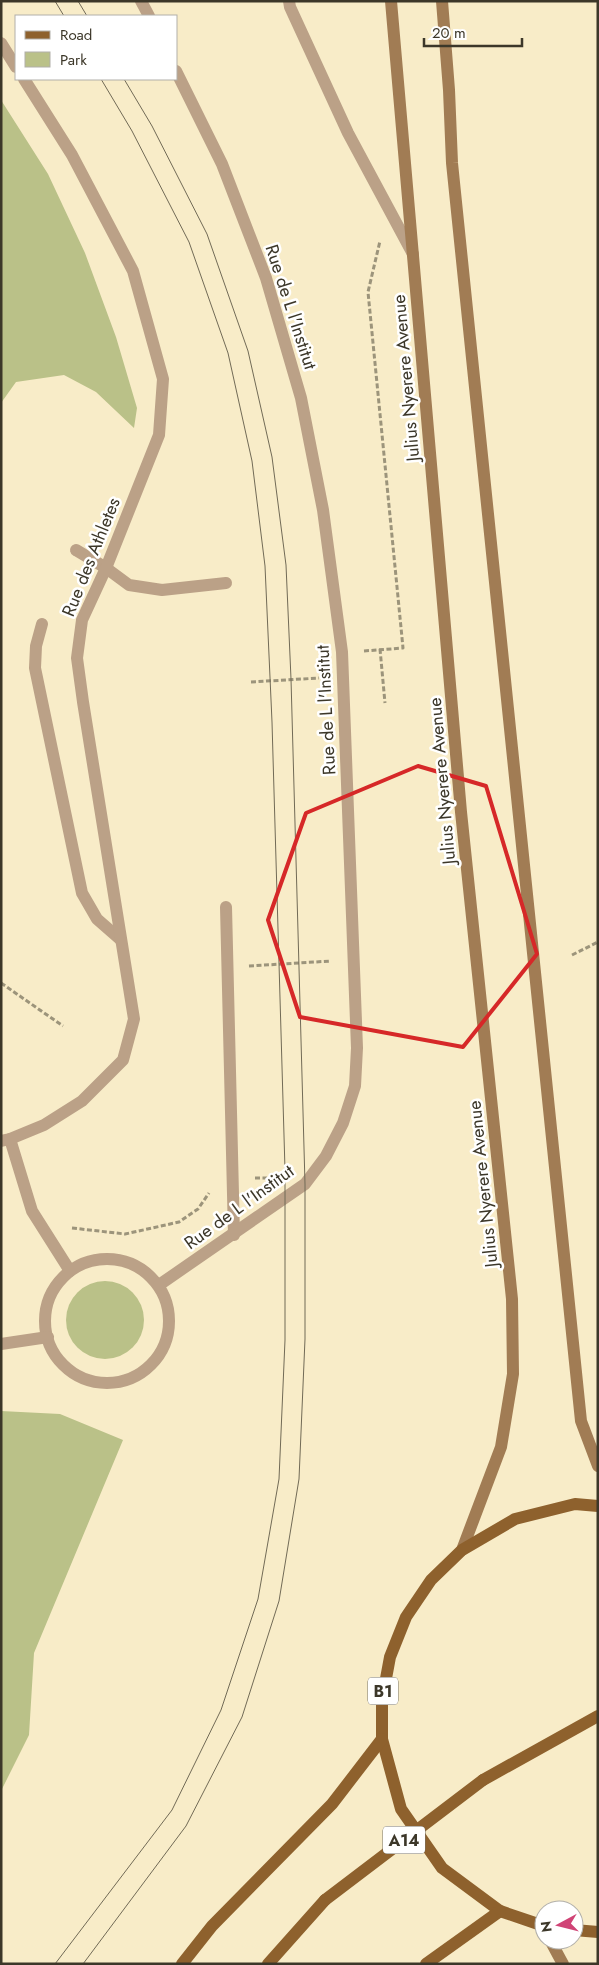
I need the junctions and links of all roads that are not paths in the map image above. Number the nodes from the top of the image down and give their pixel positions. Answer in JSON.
{"nodes":[{"id":1,"x":141,"y":1,"type":"edge"},
{"id":2,"x":289,"y":1,"type":"edge"},
{"id":3,"x":391,"y":1,"type":"edge"},
{"id":4,"x":442,"y":1,"type":"edge"},
{"id":5,"x":148,"y":15,"type":"edge"},
{"id":6,"x":1,"y":43,"type":"edge"},
{"id":7,"x":15,"y":65,"type":"edge"},
{"id":8,"x":178,"y":75,"type":"edge"},
{"id":9,"x":25,"y":80,"type":"edge"},
{"id":10,"x":412,"y":254,"type":"junction"},
{"id":11,"x":76,"y":550,"type":"dead end"},
{"id":12,"x":106,"y":568,"type":"junction"},
{"id":13,"x":226,"y":583,"type":"dead end"},
{"id":14,"x":42,"y":624,"type":"dead end"},
{"id":15,"x":226,"y":907,"type":"dead end"},
{"id":16,"x":121,"y":940,"type":"junction"},
{"id":17,"x":6,"y":1140,"type":"edge"},
{"id":18,"x":234,"y":1234,"type":"junction"},
{"id":19,"x":70,"y":1271,"type":"junction"},
{"id":20,"x":159,"y":1285,"type":"junction"},
{"id":21,"x":48,"y":1337,"type":"junction"},
{"id":22,"x":1,"y":1344,"type":"edge"},
{"id":23,"x":598,"y":1466,"type":"edge"},
{"id":24,"x":598,"y":1506,"type":"edge"},
{"id":25,"x":462,"y":1550,"type":"junction"},
{"id":26,"x":598,"y":1716,"type":"edge"},
{"id":27,"x":382,"y":1739,"type":"junction"},
{"id":28,"x":500,"y":1911,"type":"junction"},
{"id":29,"x":534,"y":1924,"type":"edge"},
{"id":30,"x":584,"y":1931,"type":"edge"},
{"id":31,"x":598,"y":1932,"type":"edge"},
{"id":32,"x":555,"y":1950,"type":"edge"},
{"id":33,"x":182,"y":1964,"type":"edge"},
{"id":34,"x":268,"y":1964,"type":"edge"},
{"id":35,"x":426,"y":1964,"type":"edge"},
{"id":36,"x":563,"y":1964,"type":"edge"}],
"edges":[{"from":1,"to":5,"type":"street"},
{"from":2,"to":10,"type":"street"},
{"from":3,"to":10,"type":"main road","name":"Julius Nyerere Avenue","number":"B1"},
{"from":4,"to":23,"type":"main road"},
{"from":6,"to":7,"type":"street"},
{"from":8,"to":18,"type":"street","name":"Rue de L l'Institut"},
{"from":9,"to":12,"type":"street","name":"Rue des Athletes"},
{"from":10,"to":25,"type":"main road","name":"Julius Nyerere Avenue","number":"B1"},
{"from":11,"to":12,"type":"street"},
{"from":12,"to":13,"type":"street"},
{"from":12,"to":16,"type":"street","name":"Rue des Athletes"},
{"from":14,"to":16,"type":"street"},
{"from":15,"to":18,"type":"street"},
{"from":16,"to":17,"type":"street","name":"Rue des Athletes"},
{"from":17,"to":19,"type":"street","name":"Rue des Athletes"},
{"from":18,"to":20,"type":"street","name":"Rue de L l'Institut"},
{"from":19,"to":20,"type":"street"},
{"from":19,"to":21,"type":"street"},
{"from":20,"to":21,"type":"street"},
{"from":21,"to":22,"type":"street"},
{"from":24,"to":25,"type":"main road","name":"Julius Nyerere Avenue","number":"B1"},
{"from":25,"to":27,"type":"main road","name":"Julius Nyerere Avenue","number":"B1"},
{"from":26,"to":34,"type":"main road","number":"A14","bridge":true},
{"from":27,"to":28,"type":"main road","name":"Julius Nyerere Avenue","number":"B1"},
{"from":27,"to":33,"type":"main road"},
{"from":28,"to":29,"type":"main road","name":"Julius Nyerere Avenue","number":"B1"},
{"from":28,"to":35,"type":"main road"},
{"from":30,"to":31,"type":"main road"},
{"from":32,"to":36,"type":"main road"}]}
